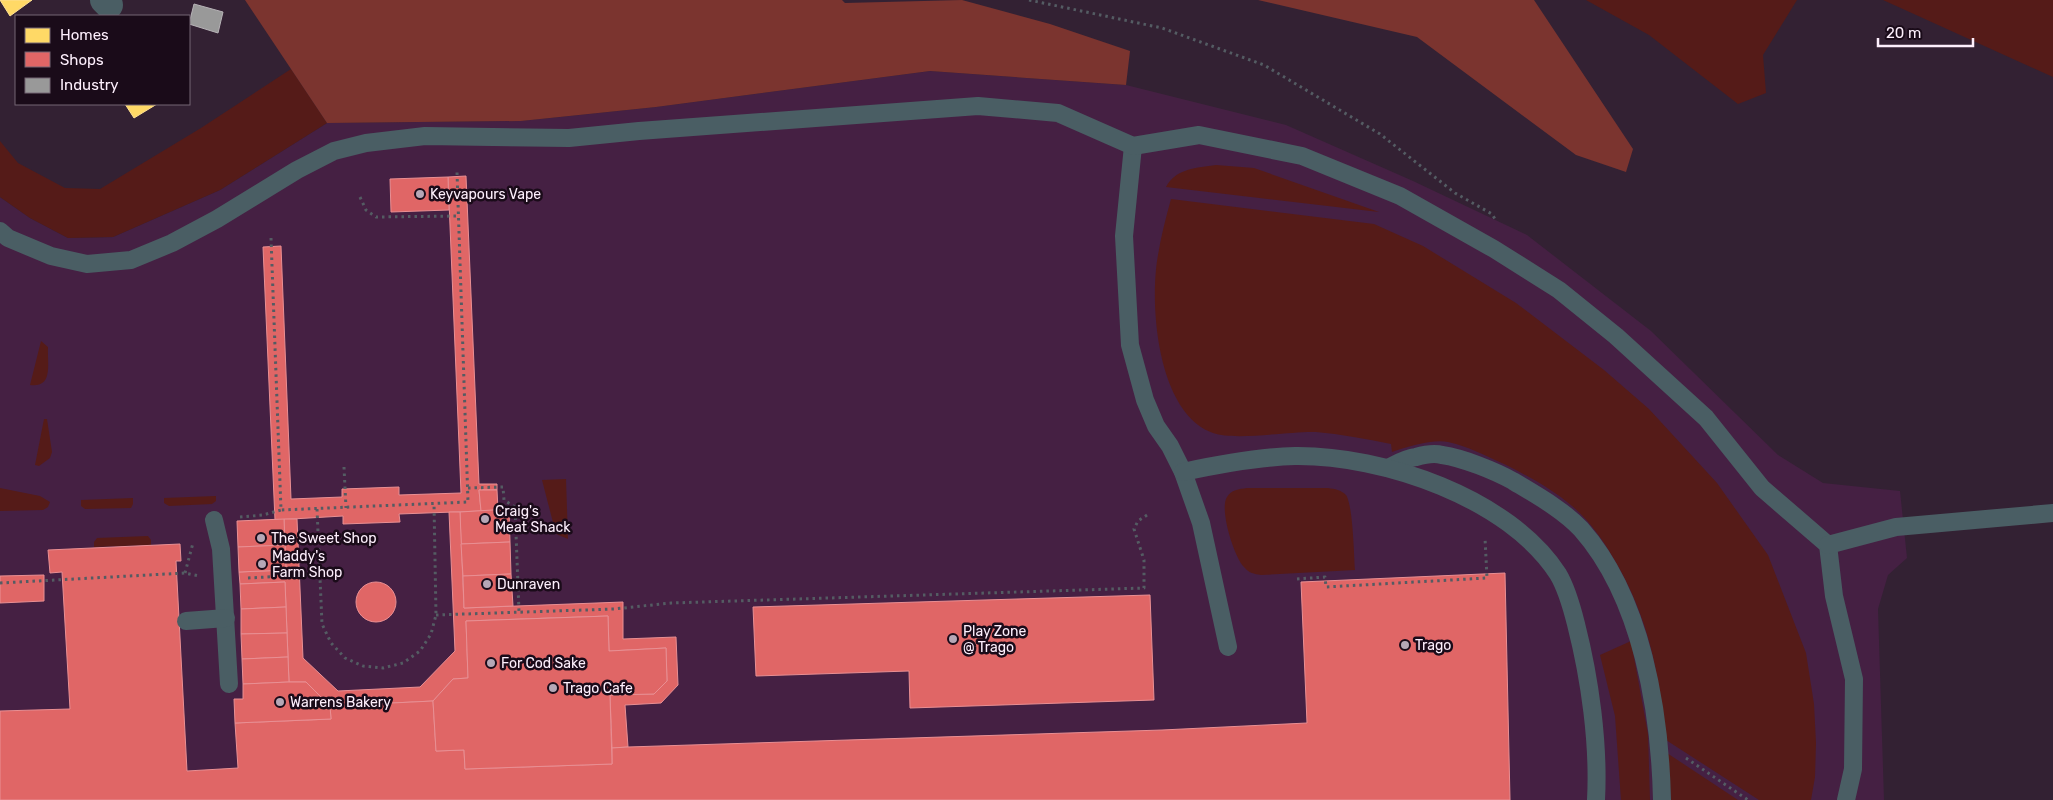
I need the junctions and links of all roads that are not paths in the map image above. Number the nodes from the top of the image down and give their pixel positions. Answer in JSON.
{"nodes":[{"id":1,"x":1133,"y":146,"type":"junction"},
{"id":2,"x":0,"y":231,"type":"edge"},
{"id":3,"x":1388,"y":468,"type":"junction"},
{"id":4,"x":1183,"y":472,"type":"junction"},
{"id":5,"x":2053,"y":513,"type":"edge"},
{"id":6,"x":214,"y":520,"type":"dead end"},
{"id":7,"x":1828,"y":545,"type":"junction"},
{"id":8,"x":226,"y":618,"type":"junction"},
{"id":9,"x":186,"y":621,"type":"dead end"},
{"id":10,"x":1228,"y":647,"type":"dead end"},
{"id":11,"x":229,"y":684,"type":"dead end"},
{"id":12,"x":1596,"y":800,"type":"edge"},
{"id":13,"x":1662,"y":800,"type":"edge"},
{"id":14,"x":1846,"y":800,"type":"edge"}],
"edges":[{"from":1,"to":2,"type":"lane"},
{"from":1,"to":4,"type":"lane"},
{"from":1,"to":7,"type":"lane"},
{"from":3,"to":4,"type":"lane"},
{"from":3,"to":12,"type":"lane"},
{"from":3,"to":13,"type":"lane"},
{"from":4,"to":10,"type":"lane"},
{"from":5,"to":7,"type":"lane"},
{"from":6,"to":8,"type":"lane"},
{"from":7,"to":14,"type":"lane"},
{"from":8,"to":9,"type":"lane"},
{"from":8,"to":11,"type":"lane"}]}
